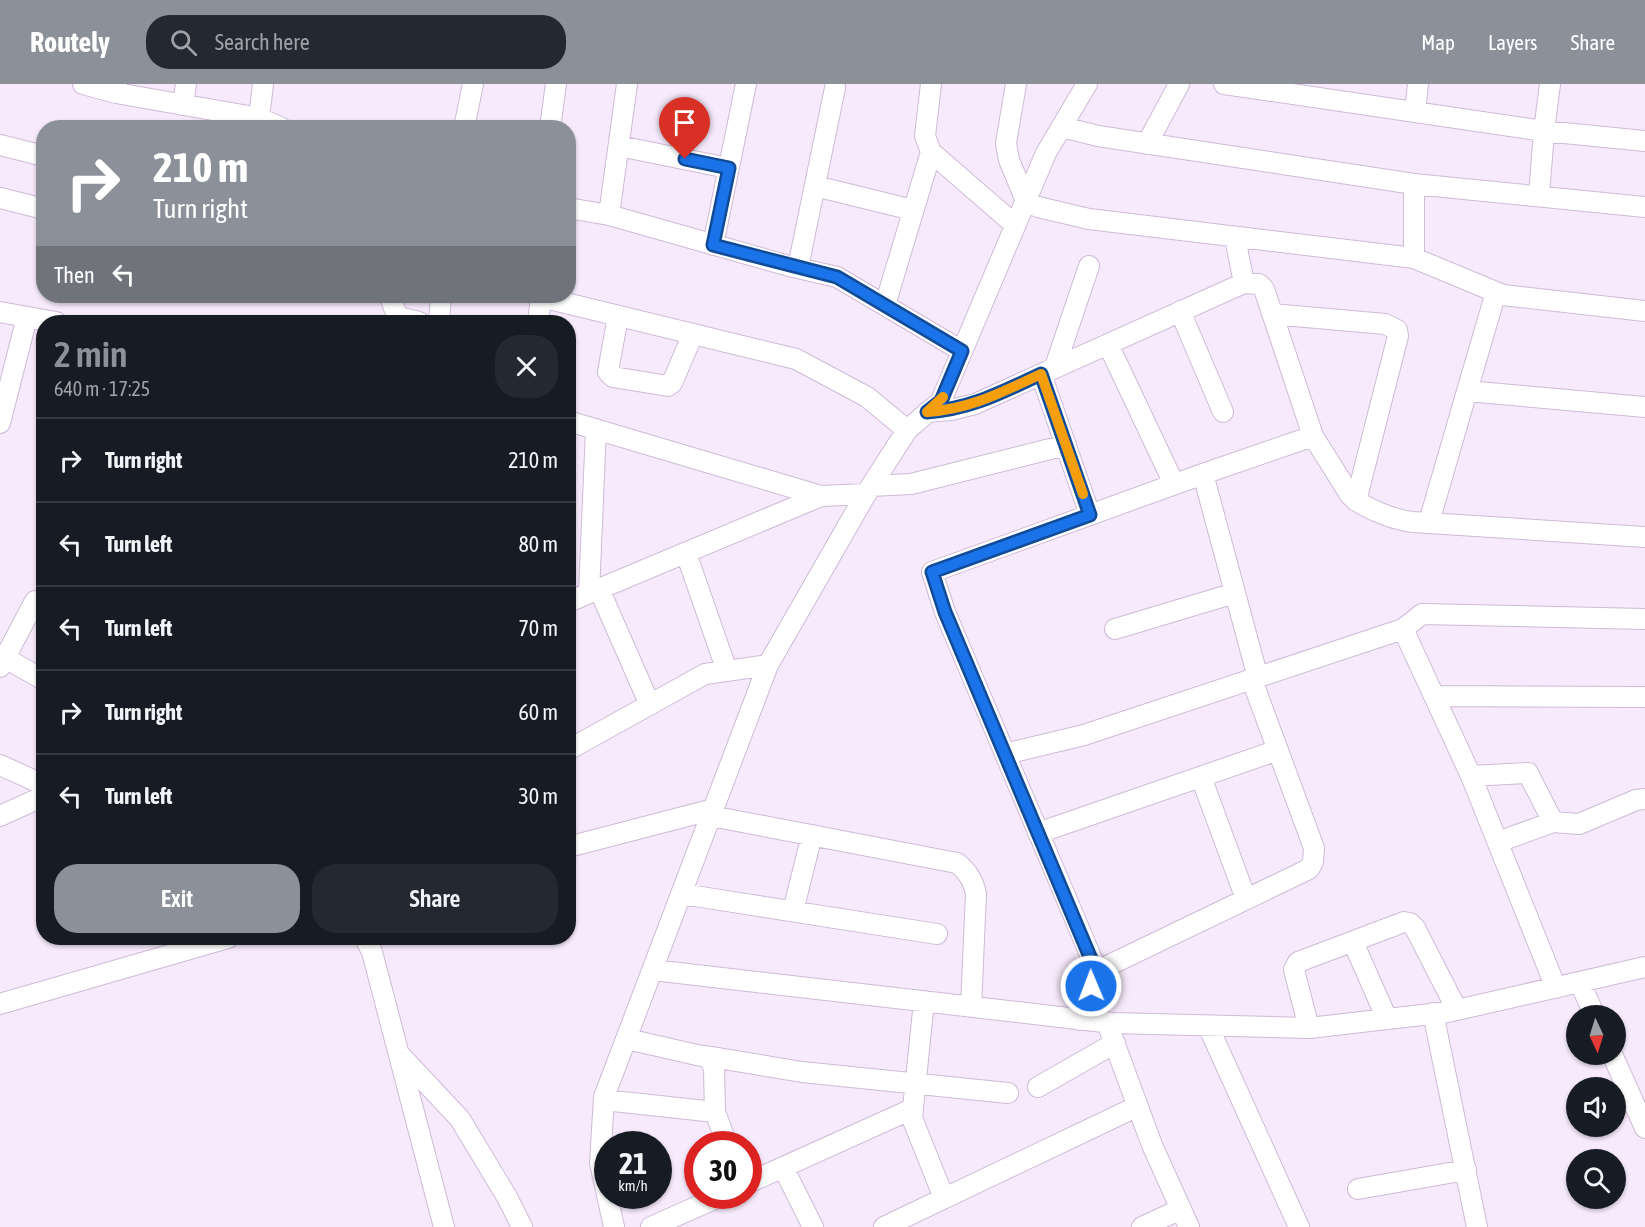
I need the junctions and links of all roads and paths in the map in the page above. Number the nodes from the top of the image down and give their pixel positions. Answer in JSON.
{"nodes":[{"id":1,"x":83,"y":84,"type":"edge"},
{"id":2,"x":186,"y":84,"type":"edge"},
{"id":3,"x":263,"y":84,"type":"edge"},
{"id":4,"x":473,"y":84,"type":"edge"},
{"id":5,"x":556,"y":84,"type":"edge"},
{"id":6,"x":627,"y":84,"type":"edge"},
{"id":7,"x":746,"y":84,"type":"edge"},
{"id":8,"x":931,"y":84,"type":"edge"},
{"id":9,"x":1016,"y":84,"type":"edge"},
{"id":10,"x":1087,"y":84,"type":"edge"},
{"id":11,"x":1179,"y":84,"type":"edge"},
{"id":12,"x":1224,"y":84,"type":"edge"},
{"id":13,"x":1418,"y":84,"type":"edge"},
{"id":14,"x":1550,"y":84,"type":"edge"},
{"id":15,"x":835,"y":88,"type":"dead end"},
{"id":16,"x":117,"y":89,"type":"edge"},
{"id":17,"x":183,"y":105,"type":"junction"},
{"id":18,"x":1415,"y":111,"type":"junction"},
{"id":19,"x":259,"y":118,"type":"junction"},
{"id":20,"x":264,"y":120,"type":"edge"},
{"id":21,"x":466,"y":120,"type":"edge"},
{"id":22,"x":551,"y":120,"type":"edge"},
{"id":23,"x":1062,"y":127,"type":"junction"},
{"id":24,"x":1544,"y":131,"type":"junction"},
{"id":25,"x":1645,"y":141,"type":"edge"},
{"id":26,"x":1148,"y":144,"type":"junction"},
{"id":27,"x":0,"y":145,"type":"edge"},
{"id":28,"x":619,"y":146,"type":"junction"},
{"id":29,"x":930,"y":152,"type":"junction"},
{"id":30,"x":36,"y":154,"type":"edge"},
{"id":31,"x":729,"y":168,"type":"junction"},
{"id":32,"x":1414,"y":184,"type":"junction"},
{"id":33,"x":814,"y":186,"type":"junction"},
{"id":34,"x":1539,"y":196,"type":"junction"},
{"id":35,"x":0,"y":198,"type":"edge"},
{"id":36,"x":1026,"y":201,"type":"junction"},
{"id":37,"x":36,"y":206,"type":"edge"},
{"id":38,"x":1645,"y":207,"type":"edge"},
{"id":39,"x":576,"y":209,"type":"edge"},
{"id":40,"x":913,"y":210,"type":"junction"},
{"id":41,"x":609,"y":215,"type":"junction"},
{"id":42,"x":1015,"y":225,"type":"junction"},
{"id":43,"x":1235,"y":238,"type":"junction"},
{"id":44,"x":713,"y":245,"type":"junction"},
{"id":45,"x":1414,"y":258,"type":"junction"},
{"id":46,"x":1089,"y":266,"type":"dead end"},
{"id":47,"x":798,"y":267,"type":"junction"},
{"id":48,"x":1244,"y":282,"type":"junction"},
{"id":49,"x":1496,"y":292,"type":"junction"},
{"id":50,"x":568,"y":303,"type":"edge"},
{"id":51,"x":885,"y":305,"type":"junction"},
{"id":52,"x":1180,"y":311,"type":"junction"},
{"id":53,"x":0,"y":312,"type":"edge"},
{"id":54,"x":1645,"y":312,"type":"edge"},
{"id":55,"x":1272,"y":314,"type":"junction"},
{"id":56,"x":618,"y":316,"type":"junction"},
{"id":57,"x":27,"y":317,"type":"junction"},
{"id":58,"x":36,"y":319,"type":"edge"},
{"id":59,"x":693,"y":334,"type":"junction"},
{"id":60,"x":1108,"y":344,"type":"junction"},
{"id":61,"x":962,"y":351,"type":"junction"},
{"id":62,"x":1048,"y":371,"type":"junction"},
{"id":63,"x":1467,"y":391,"type":"junction"},
{"id":64,"x":1645,"y":407,"type":"edge"},
{"id":65,"x":927,"y":412,"type":"junction"},
{"id":66,"x":1222,"y":412,"type":"dead end"},
{"id":67,"x":0,"y":423,"type":"edge"},
{"id":68,"x":576,"y":423,"type":"edge"},
{"id":69,"x":596,"y":429,"type":"junction"},
{"id":70,"x":907,"y":430,"type":"junction"},
{"id":71,"x":1313,"y":436,"type":"junction"},
{"id":72,"x":1066,"y":445,"type":"junction"},
{"id":73,"x":1203,"y":474,"type":"junction"},
{"id":74,"x":1174,"y":484,"type":"junction"},
{"id":75,"x":868,"y":490,"type":"junction"},
{"id":76,"x":821,"y":496,"type":"junction"},
{"id":77,"x":1356,"y":501,"type":"junction"},
{"id":78,"x":1090,"y":515,"type":"junction"},
{"id":79,"x":1429,"y":522,"type":"junction"},
{"id":80,"x":1645,"y":537,"type":"edge"},
{"id":81,"x":686,"y":553,"type":"junction"},
{"id":82,"x":594,"y":591,"type":"junction"},
{"id":83,"x":1235,"y":593,"type":"junction"},
{"id":84,"x":576,"y":599,"type":"edge"},
{"id":85,"x":35,"y":601,"type":"dead end"},
{"id":86,"x":1645,"y":619,"type":"edge"},
{"id":87,"x":1115,"y":629,"type":"dead end"},
{"id":88,"x":1403,"y":629,"type":"junction"},
{"id":89,"x":9,"y":632,"type":"edge"},
{"id":90,"x":2,"y":663,"type":"edge"},
{"id":91,"x":768,"y":665,"type":"junction"},
{"id":92,"x":727,"y":671,"type":"junction"},
{"id":93,"x":36,"y":677,"type":"edge"},
{"id":94,"x":1255,"y":679,"type":"junction"},
{"id":95,"x":1434,"y":696,"type":"junction"},
{"id":96,"x":1645,"y":697,"type":"edge"},
{"id":97,"x":650,"y":705,"type":"junction"},
{"id":98,"x":576,"y":746,"type":"edge"},
{"id":99,"x":1278,"y":750,"type":"junction"},
{"id":100,"x":1005,"y":754,"type":"junction"},
{"id":101,"x":0,"y":765,"type":"edge"},
{"id":102,"x":1471,"y":776,"type":"junction"},
{"id":103,"x":1201,"y":777,"type":"junction"},
{"id":104,"x":36,"y":781,"type":"edge"},
{"id":105,"x":1645,"y":799,"type":"edge"},
{"id":106,"x":36,"y":800,"type":"edge"},
{"id":107,"x":713,"y":812,"type":"junction"},
{"id":108,"x":0,"y":816,"type":"edge"},
{"id":109,"x":1553,"y":822,"type":"junction"},
{"id":110,"x":1038,"y":833,"type":"junction"},
{"id":111,"x":812,"y":835,"type":"junction"},
{"id":112,"x":1498,"y":842,"type":"junction"},
{"id":113,"x":576,"y":845,"type":"edge"},
{"id":114,"x":682,"y":894,"type":"junction"},
{"id":115,"x":1246,"y":899,"type":"junction"},
{"id":116,"x":793,"y":911,"type":"junction"},
{"id":117,"x":937,"y":934,"type":"dead end"},
{"id":118,"x":1353,"y":942,"type":"junction"},
{"id":119,"x":204,"y":945,"type":"edge"},
{"id":120,"x":368,"y":945,"type":"edge"},
{"id":121,"x":1645,"y":967,"type":"edge"},
{"id":122,"x":653,"y":970,"type":"junction"},
{"id":123,"x":1096,"y":971,"type":"junction"},
{"id":124,"x":1580,"y":983,"type":"junction"},
{"id":125,"x":1556,"y":988,"type":"junction"},
{"id":126,"x":924,"y":1001,"type":"junction"},
{"id":127,"x":0,"y":1004,"type":"edge"},
{"id":128,"x":1590,"y":1005,"type":"edge"},
{"id":129,"x":971,"y":1007,"type":"junction"},
{"id":130,"x":1457,"y":1010,"type":"junction"},
{"id":131,"x":1433,"y":1013,"type":"junction"},
{"id":132,"x":1387,"y":1019,"type":"junction"},
{"id":133,"x":1080,"y":1020,"type":"junction"},
{"id":134,"x":1107,"y":1023,"type":"junction"},
{"id":135,"x":1208,"y":1026,"type":"junction"},
{"id":136,"x":1309,"y":1028,"type":"junction"},
{"id":137,"x":627,"y":1039,"type":"junction"},
{"id":138,"x":1115,"y":1043,"type":"junction"},
{"id":139,"x":399,"y":1054,"type":"junction"},
{"id":140,"x":706,"y":1056,"type":"junction"},
{"id":141,"x":1617,"y":1065,"type":"edge"},
{"id":142,"x":915,"y":1084,"type":"junction"},
{"id":143,"x":1038,"y":1087,"type":"dead end"},
{"id":144,"x":1008,"y":1093,"type":"dead end"},
{"id":145,"x":604,"y":1100,"type":"junction"},
{"id":146,"x":1138,"y":1106,"type":"junction"},
{"id":147,"x":912,"y":1109,"type":"junction"},
{"id":148,"x":715,"y":1112,"type":"junction"},
{"id":149,"x":1645,"y":1128,"type":"edge"},
{"id":150,"x":722,"y":1131,"type":"edge"},
{"id":151,"x":783,"y":1167,"type":"junction"},
{"id":152,"x":1466,"y":1170,"type":"junction"},
{"id":153,"x":762,"y":1177,"type":"edge"},
{"id":154,"x":1358,"y":1189,"type":"dead end"},
{"id":155,"x":944,"y":1198,"type":"junction"},
{"id":156,"x":692,"y":1209,"type":"edge"},
{"id":157,"x":1185,"y":1218,"type":"edge"},
{"id":158,"x":444,"y":1227,"type":"edge"},
{"id":159,"x":522,"y":1227,"type":"edge"},
{"id":160,"x":614,"y":1227,"type":"edge"},
{"id":161,"x":651,"y":1227,"type":"edge"},
{"id":162,"x":813,"y":1227,"type":"edge"},
{"id":163,"x":884,"y":1227,"type":"edge"},
{"id":164,"x":1142,"y":1227,"type":"edge"},
{"id":165,"x":1299,"y":1227,"type":"edge"},
{"id":166,"x":1477,"y":1227,"type":"edge"}],
"edges":[{"from":1,"to":16,"type":"street"},
{"from":2,"to":17,"type":"street"},
{"from":3,"to":19,"type":"street"},
{"from":4,"to":21,"type":"street"},
{"from":5,"to":22,"type":"street"},
{"from":6,"to":28,"type":"street"},
{"from":7,"to":31,"type":"street"},
{"from":8,"to":29,"type":"street"},
{"from":9,"to":36,"type":"street"},
{"from":10,"to":23,"type":"street"},
{"from":11,"to":26,"type":"street"},
{"from":12,"to":18,"type":"street"},
{"from":13,"to":18,"type":"street"},
{"from":14,"to":24,"type":"street"},
{"from":15,"to":33,"type":"street"},
{"from":16,"to":17,"type":"street"},
{"from":17,"to":19,"type":"street"},
{"from":18,"to":24,"type":"street"},
{"from":19,"to":20,"type":"street"},
{"from":23,"to":26,"type":"street"},
{"from":23,"to":36,"type":"street"},
{"from":24,"to":25,"type":"street"},
{"from":24,"to":34,"type":"street"},
{"from":26,"to":32,"type":"street"},
{"from":27,"to":30,"type":"street"},
{"from":28,"to":31,"type":"street"},
{"from":28,"to":41,"type":"street"},
{"from":29,"to":40,"type":"street"},
{"from":29,"to":42,"type":"street"},
{"from":31,"to":44,"type":"street"},
{"from":32,"to":34,"type":"street"},
{"from":32,"to":45,"type":"street"},
{"from":33,"to":40,"type":"street"},
{"from":33,"to":47,"type":"street"},
{"from":34,"to":38,"type":"street"},
{"from":35,"to":37,"type":"street"},
{"from":36,"to":42,"type":"street"},
{"from":36,"to":43,"type":"street"},
{"from":39,"to":41,"type":"street"},
{"from":40,"to":51,"type":"street"},
{"from":41,"to":44,"type":"street"},
{"from":42,"to":61,"type":"street"},
{"from":43,"to":45,"type":"street"},
{"from":43,"to":48,"type":"street"},
{"from":44,"to":47,"type":"street"},
{"from":45,"to":49,"type":"street"},
{"from":46,"to":62,"type":"street"},
{"from":47,"to":51,"type":"street"},
{"from":48,"to":52,"type":"street"},
{"from":48,"to":55,"type":"street"},
{"from":49,"to":54,"type":"street"},
{"from":49,"to":63,"type":"street"},
{"from":50,"to":56,"type":"street"},
{"from":51,"to":61,"type":"street"},
{"from":52,"to":60,"type":"street"},
{"from":52,"to":66,"type":"street"},
{"from":53,"to":57,"type":"street"},
{"from":55,"to":71,"type":"street"},
{"from":55,"to":77,"type":"street"},
{"from":56,"to":59,"type":"street"},
{"from":56,"to":59,"type":"street"},
{"from":57,"to":58,"type":"street"},
{"from":57,"to":67,"type":"street"},
{"from":59,"to":70,"type":"street"},
{"from":60,"to":62,"type":"street"},
{"from":60,"to":74,"type":"street"},
{"from":61,"to":65,"type":"street"},
{"from":62,"to":65,"type":"street"},
{"from":62,"to":72,"type":"street"},
{"from":63,"to":64,"type":"street"},
{"from":63,"to":79,"type":"street"},
{"from":65,"to":70,"type":"street"},
{"from":68,"to":69,"type":"street"},
{"from":69,"to":76,"type":"street"},
{"from":69,"to":82,"type":"street"},
{"from":70,"to":75,"type":"street"},
{"from":71,"to":73,"type":"street"},
{"from":71,"to":77,"type":"street"},
{"from":72,"to":75,"type":"street"},
{"from":72,"to":78,"type":"street"},
{"from":73,"to":74,"type":"street"},
{"from":73,"to":83,"type":"street"},
{"from":74,"to":78,"type":"street"},
{"from":75,"to":76,"type":"street"},
{"from":75,"to":91,"type":"street"},
{"from":76,"to":81,"type":"street"},
{"from":77,"to":79,"type":"street"},
{"from":78,"to":100,"type":"street"},
{"from":79,"to":80,"type":"street"},
{"from":81,"to":82,"type":"street"},
{"from":81,"to":92,"type":"street"},
{"from":82,"to":84,"type":"street"},
{"from":82,"to":97,"type":"street"},
{"from":83,"to":87,"type":"street"},
{"from":83,"to":94,"type":"street"},
{"from":85,"to":89,"type":"street"},
{"from":86,"to":88,"type":"street"},
{"from":88,"to":94,"type":"street"},
{"from":88,"to":95,"type":"street"},
{"from":89,"to":90,"type":"street"},
{"from":90,"to":93,"type":"street"},
{"from":91,"to":92,"type":"street"},
{"from":91,"to":107,"type":"street"},
{"from":92,"to":97,"type":"street"},
{"from":94,"to":99,"type":"street"},
{"from":94,"to":100,"type":"street"},
{"from":95,"to":96,"type":"street"},
{"from":95,"to":102,"type":"street"},
{"from":97,"to":98,"type":"street"},
{"from":99,"to":103,"type":"street"},
{"from":99,"to":115,"type":"street"},
{"from":100,"to":110,"type":"street"},
{"from":101,"to":104,"type":"street"},
{"from":102,"to":109,"type":"street"},
{"from":102,"to":112,"type":"street"},
{"from":103,"to":110,"type":"street"},
{"from":103,"to":115,"type":"street"},
{"from":105,"to":109,"type":"street"},
{"from":106,"to":108,"type":"street"},
{"from":107,"to":111,"type":"street"},
{"from":107,"to":113,"type":"street"},
{"from":107,"to":114,"type":"street"},
{"from":109,"to":112,"type":"street"},
{"from":110,"to":123,"type":"street"},
{"from":111,"to":116,"type":"street"},
{"from":111,"to":129,"type":"street"},
{"from":112,"to":125,"type":"street"},
{"from":114,"to":116,"type":"street"},
{"from":114,"to":122,"type":"street"},
{"from":115,"to":123,"type":"street"},
{"from":116,"to":117,"type":"street"},
{"from":118,"to":130,"type":"street"},
{"from":118,"to":132,"type":"street"},
{"from":118,"to":136,"type":"street"},
{"from":119,"to":127,"type":"street"},
{"from":120,"to":139,"type":"street"},
{"from":121,"to":124,"type":"street"},
{"from":122,"to":126,"type":"street"},
{"from":122,"to":137,"type":"street"},
{"from":123,"to":133,"type":"street"},
{"from":124,"to":125,"type":"street"},
{"from":124,"to":128,"type":"street"},
{"from":125,"to":130,"type":"street"},
{"from":126,"to":129,"type":"street"},
{"from":126,"to":142,"type":"street"},
{"from":129,"to":133,"type":"street"},
{"from":130,"to":131,"type":"street"},
{"from":131,"to":132,"type":"street"},
{"from":131,"to":152,"type":"street"},
{"from":132,"to":136,"type":"street"},
{"from":133,"to":134,"type":"street"},
{"from":134,"to":135,"type":"street"},
{"from":134,"to":138,"type":"street"},
{"from":135,"to":136,"type":"street"},
{"from":135,"to":165,"type":"street"},
{"from":137,"to":140,"type":"street"},
{"from":137,"to":145,"type":"street"},
{"from":138,"to":143,"type":"street"},
{"from":138,"to":146,"type":"street"},
{"from":139,"to":158,"type":"street"},
{"from":139,"to":159,"type":"street"},
{"from":140,"to":142,"type":"street"},
{"from":140,"to":148,"type":"street"},
{"from":141,"to":149,"type":"street"},
{"from":142,"to":144,"type":"street"},
{"from":142,"to":147,"type":"street"},
{"from":145,"to":148,"type":"street"},
{"from":145,"to":160,"type":"street"},
{"from":146,"to":155,"type":"street"},
{"from":146,"to":157,"type":"street"},
{"from":147,"to":151,"type":"street"},
{"from":147,"to":155,"type":"street"},
{"from":148,"to":150,"type":"street"},
{"from":151,"to":153,"type":"street"},
{"from":151,"to":162,"type":"street"},
{"from":152,"to":154,"type":"street"},
{"from":152,"to":166,"type":"street"},
{"from":155,"to":163,"type":"street"},
{"from":156,"to":161,"type":"street"},
{"from":157,"to":164,"type":"street"}]}
